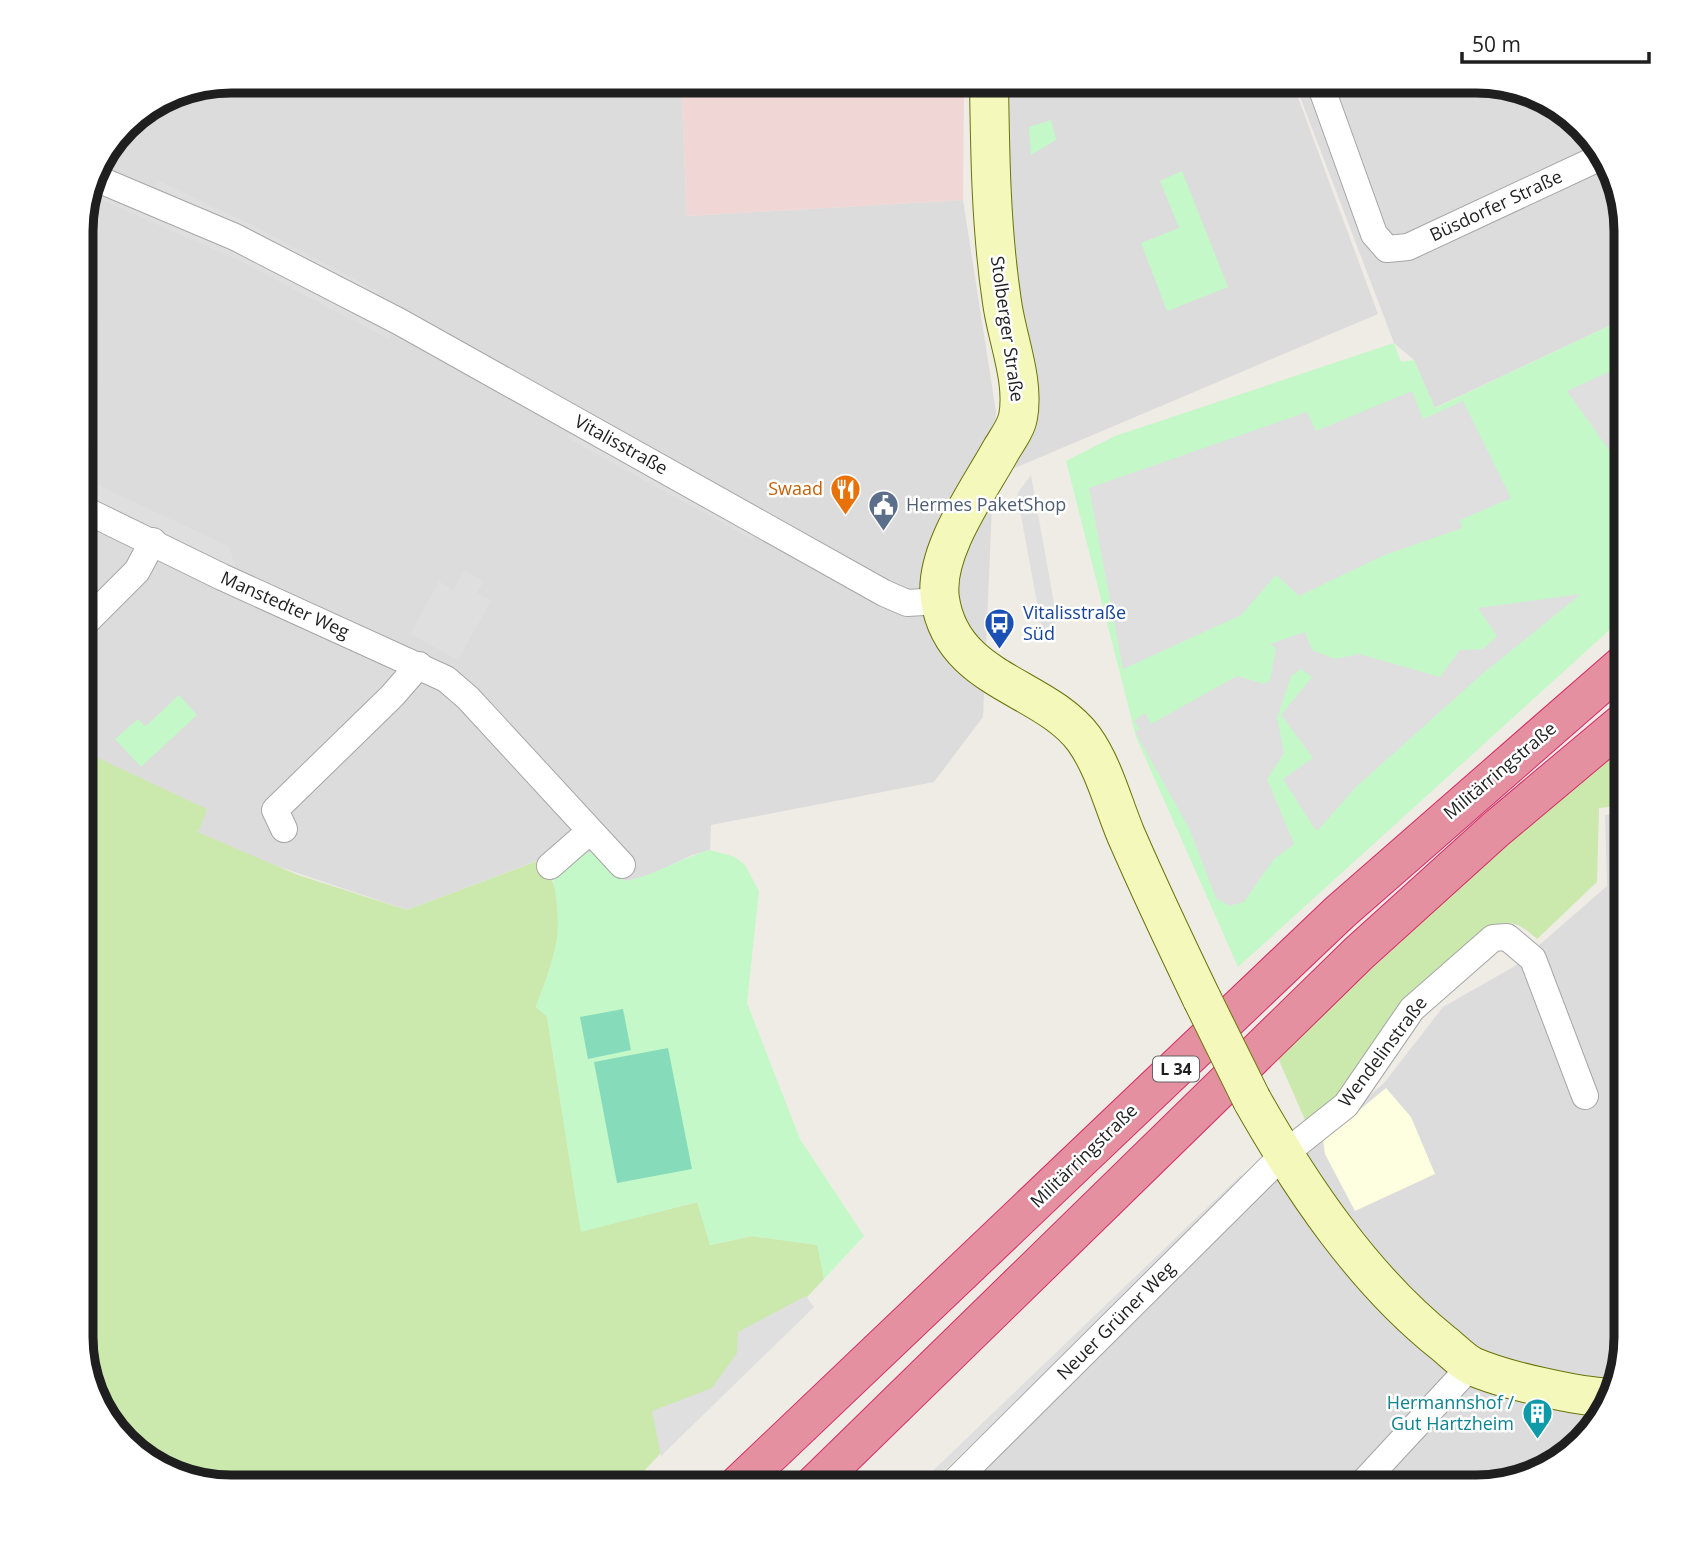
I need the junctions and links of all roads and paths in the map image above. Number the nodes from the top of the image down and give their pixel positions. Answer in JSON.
{"nodes":[{"id":1,"x":989,"y":93,"type":"edge"},
{"id":2,"x":1323,"y":93,"type":"edge"},
{"id":3,"x":1594,"y":160,"type":"edge"},
{"id":4,"x":102,"y":181,"type":"edge"},
{"id":5,"x":93,"y":514,"type":"edge"},
{"id":6,"x":153,"y":541,"type":"junction"},
{"id":7,"x":940,"y":601,"type":"junction"},
{"id":8,"x":93,"y":614,"type":"edge"},
{"id":9,"x":418,"y":665,"type":"junction"},
{"id":10,"x":1614,"y":672,"type":"edge"},
{"id":11,"x":1614,"y":730,"type":"edge"},
{"id":12,"x":284,"y":829,"type":"dead end"},
{"id":13,"x":589,"y":832,"type":"junction"},
{"id":14,"x":622,"y":865,"type":"dead end"},
{"id":15,"x":550,"y":866,"type":"dead end"},
{"id":16,"x":1585,"y":1096,"type":"dead end"},
{"id":17,"x":1283,"y":1155,"type":"junction"},
{"id":18,"x":1471,"y":1366,"type":"junction"},
{"id":19,"x":1601,"y":1396,"type":"edge"},
{"id":20,"x":750,"y":1475,"type":"edge"},
{"id":21,"x":825,"y":1475,"type":"edge"},
{"id":22,"x":962,"y":1475,"type":"edge"},
{"id":23,"x":1371,"y":1475,"type":"edge"}],
"edges":[{"from":1,"to":7,"type":"street","name":"Stolberger Straße"},
{"from":2,"to":3,"type":"street","name":"Büsdorfer Straße"},
{"from":4,"to":7,"type":"street","name":"Vitalisstraße"},
{"from":5,"to":6,"type":"street","name":"Manstedter Weg"},
{"from":6,"to":8,"type":"street"},
{"from":6,"to":9,"type":"street","name":"Manstedter Weg"},
{"from":7,"to":17,"type":"street","bridge":true},
{"from":9,"to":12,"type":"street"},
{"from":9,"to":13,"type":"street","name":"Manstedter Weg"},
{"from":10,"to":20,"type":"highway","name":"Militärringstraße","number":"L 34"},
{"from":11,"to":21,"type":"highway","number":"L 34"},
{"from":13,"to":14,"type":"street","name":"Manstedter Weg"},
{"from":13,"to":15,"type":"street"},
{"from":16,"to":17,"type":"street","name":"Wendelinstraße"},
{"from":17,"to":18,"type":"street"},
{"from":17,"to":22,"type":"street","name":"Neuer Grüner Weg"},
{"from":18,"to":19,"type":"street"},
{"from":18,"to":23,"type":"street"}]}
